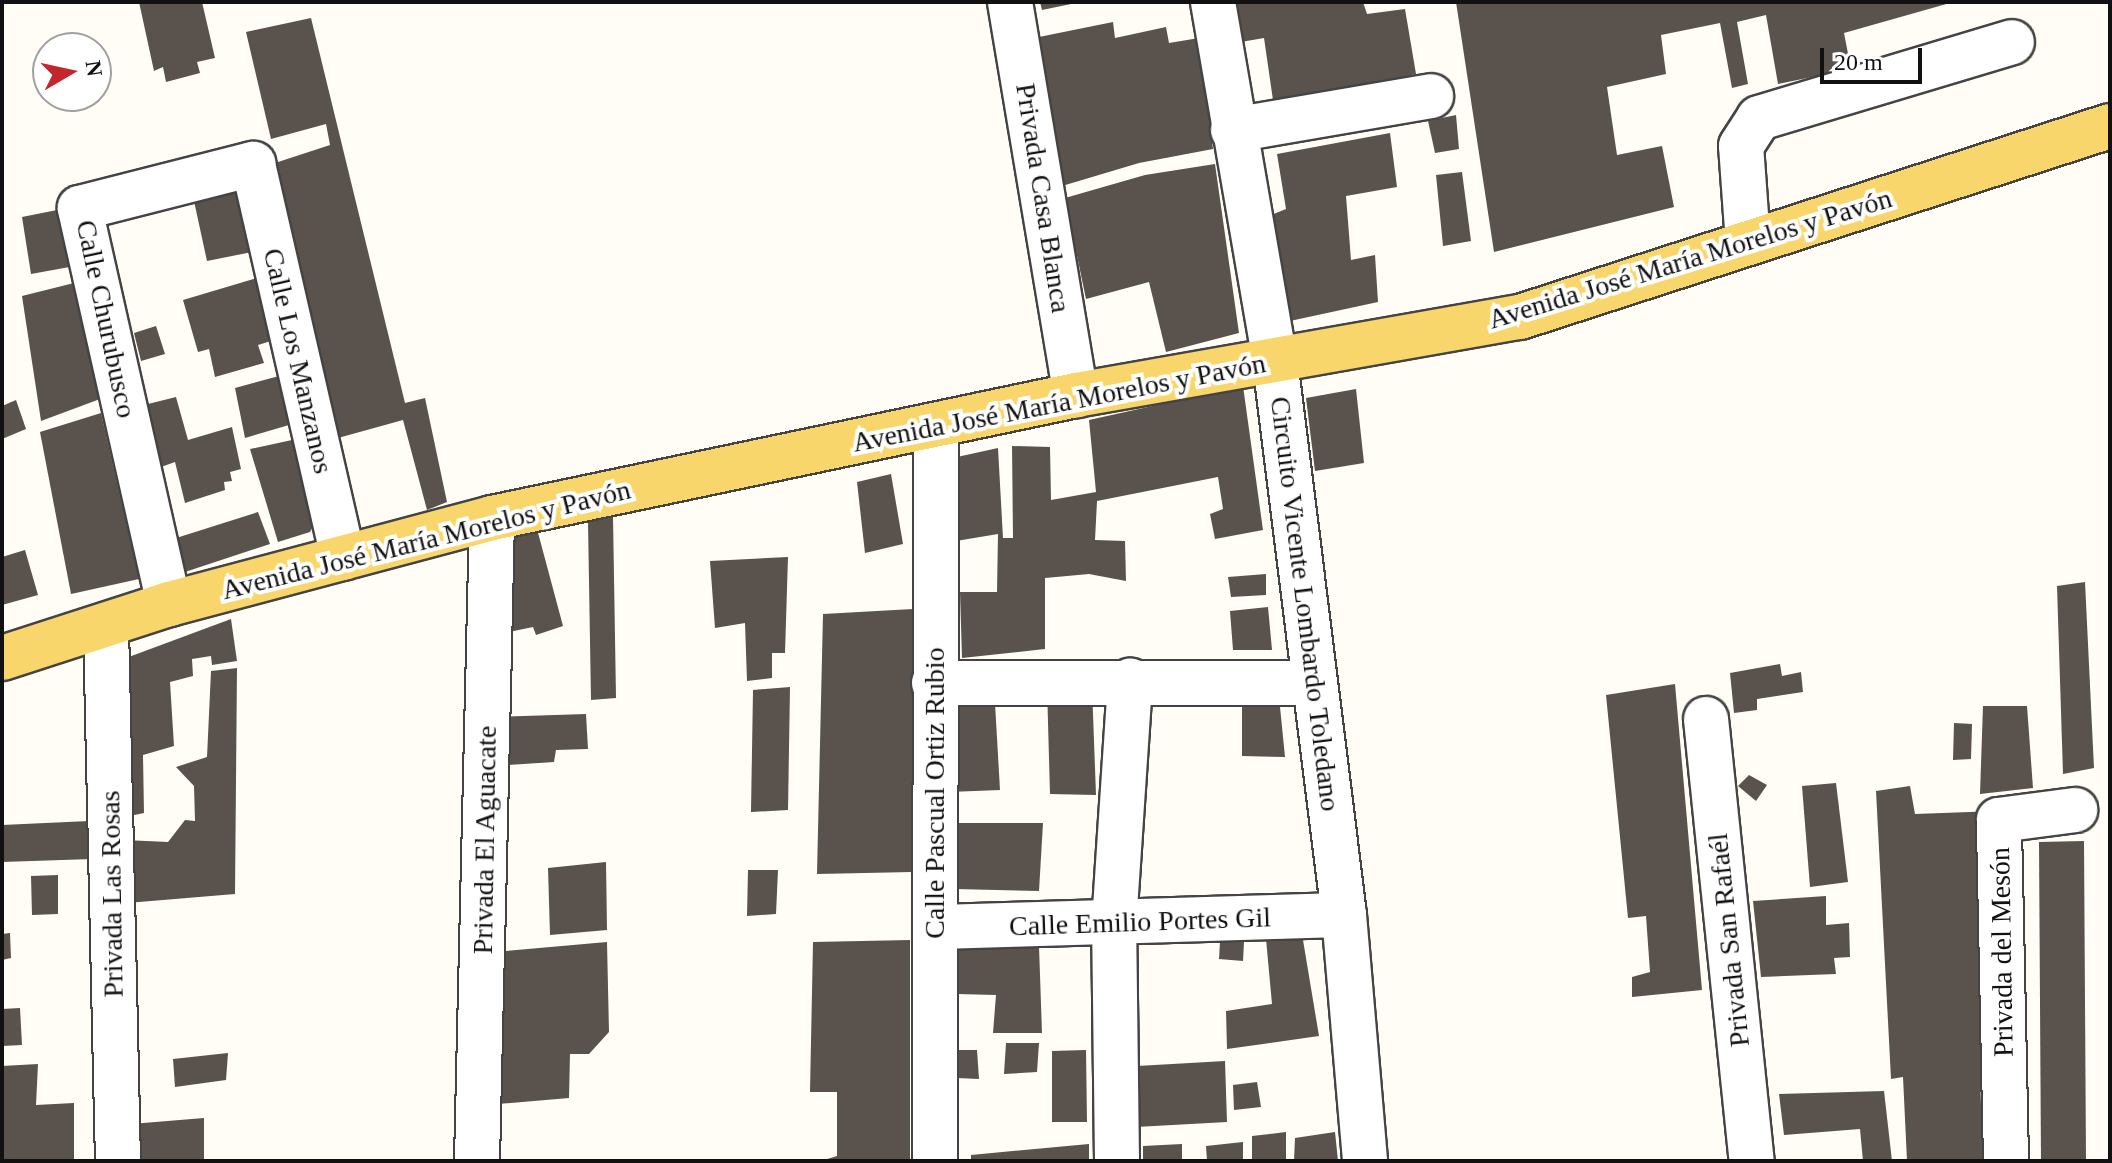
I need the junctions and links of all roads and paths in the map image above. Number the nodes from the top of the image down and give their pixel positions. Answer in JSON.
{"nodes":[{"id":1,"x":1010,"y":2,"type":"edge"},
{"id":2,"x":1213,"y":2,"type":"edge"},
{"id":3,"x":2012,"y":42,"type":"dead end"},
{"id":4,"x":1431,"y":96,"type":"dead end"},
{"id":5,"x":2110,"y":126,"type":"edge"},
{"id":6,"x":1233,"y":130,"type":"junction"},
{"id":7,"x":253,"y":164,"type":"joint"},
{"id":8,"x":1748,"y":243,"type":"junction"},
{"id":9,"x":1275,"y":361,"type":"junction"},
{"id":10,"x":1076,"y":395,"type":"junction"},
{"id":11,"x":936,"y":425,"type":"junction"},
{"id":12,"x":492,"y":518,"type":"junction"},
{"id":13,"x":343,"y":558,"type":"junction"},
{"id":14,"x":169,"y":604,"type":"junction"},
{"id":15,"x":106,"y":626,"type":"junction"},
{"id":16,"x":2,"y":658,"type":"edge"},
{"id":17,"x":1130,"y":681,"type":"junction"},
{"id":18,"x":934,"y":683,"type":"junction"},
{"id":19,"x":1315,"y":683,"type":"junction"},
{"id":20,"x":1706,"y":719,"type":"dead end"},
{"id":21,"x":2075,"y":810,"type":"dead end"},
{"id":22,"x":1344,"y":915,"type":"junction"},
{"id":23,"x":1114,"y":924,"type":"junction"},
{"id":24,"x":936,"y":927,"type":"junction"},
{"id":25,"x":118,"y":1161,"type":"edge"},
{"id":26,"x":477,"y":1161,"type":"edge"},
{"id":27,"x":935,"y":1161,"type":"edge"},
{"id":28,"x":1117,"y":1161,"type":"edge"},
{"id":29,"x":1365,"y":1161,"type":"edge"},
{"id":30,"x":1752,"y":1161,"type":"edge"},
{"id":31,"x":2006,"y":1161,"type":"edge"}],
"edges":[{"from":1,"to":10,"type":"street","name":"Privada Casa Blanca"},
{"from":2,"to":6,"type":"street","name":"Circuito Vicente Lombardo Toledano"},
{"from":3,"to":8,"type":"street"},
{"from":4,"to":6,"type":"street"},
{"from":5,"to":8,"type":"main road","name":"Avenida José María Morelos y Pavón"},
{"from":6,"to":9,"type":"street","name":"Circuito Vicente Lombardo Toledano"},
{"from":7,"to":13,"type":"street","name":"Calle Los Manzanos"},
{"from":7,"to":14,"type":"street","name":"Calle Churubusco"},
{"from":8,"to":9,"type":"main road","name":"Avenida José María Morelos y Pavón"},
{"from":9,"to":10,"type":"main road","name":"Avenida José María Morelos y Pavón"},
{"from":9,"to":19,"type":"street","name":"Circuito Vicente Lombardo Toledano"},
{"from":10,"to":11,"type":"main road","name":"Avenida José María Morelos y Pavón"},
{"from":11,"to":12,"type":"main road","name":"Avenida José María Morelos y Pavón"},
{"from":11,"to":18,"type":"street","name":"Calle Pascual Ortiz Rubio"},
{"from":12,"to":13,"type":"main road","name":"Avenida José María Morelos y Pavón"},
{"from":12,"to":26,"type":"street","name":"Privada El Aguacate"},
{"from":13,"to":14,"type":"main road","name":"Avenida José María Morelos y Pavón"},
{"from":14,"to":15,"type":"main road","name":"Avenida José María Morelos y Pavón"},
{"from":15,"to":16,"type":"main road","name":"Avenida José María Morelos y Pavón"},
{"from":15,"to":25,"type":"street","name":"Privada Las Rosas"},
{"from":17,"to":18,"type":"street"},
{"from":17,"to":19,"type":"street"},
{"from":17,"to":23,"type":"street"},
{"from":18,"to":24,"type":"street","name":"Calle Pascual Ortiz Rubio"},
{"from":19,"to":22,"type":"street","name":"Circuito Vicente Lombardo Toledano"},
{"from":20,"to":30,"type":"street","name":"Privada San Rafaél"},
{"from":21,"to":31,"type":"street","name":"Privada del Mesón"},
{"from":22,"to":23,"type":"street","name":"Calle Emilio Portes Gil"},
{"from":22,"to":29,"type":"street","name":"Circuito Vicente Lombardo Toledano"},
{"from":23,"to":24,"type":"street","name":"Calle Emilio Portes Gil"},
{"from":23,"to":28,"type":"street"},
{"from":24,"to":27,"type":"street","name":"Calle Pascual Ortiz Rubio"}]}
